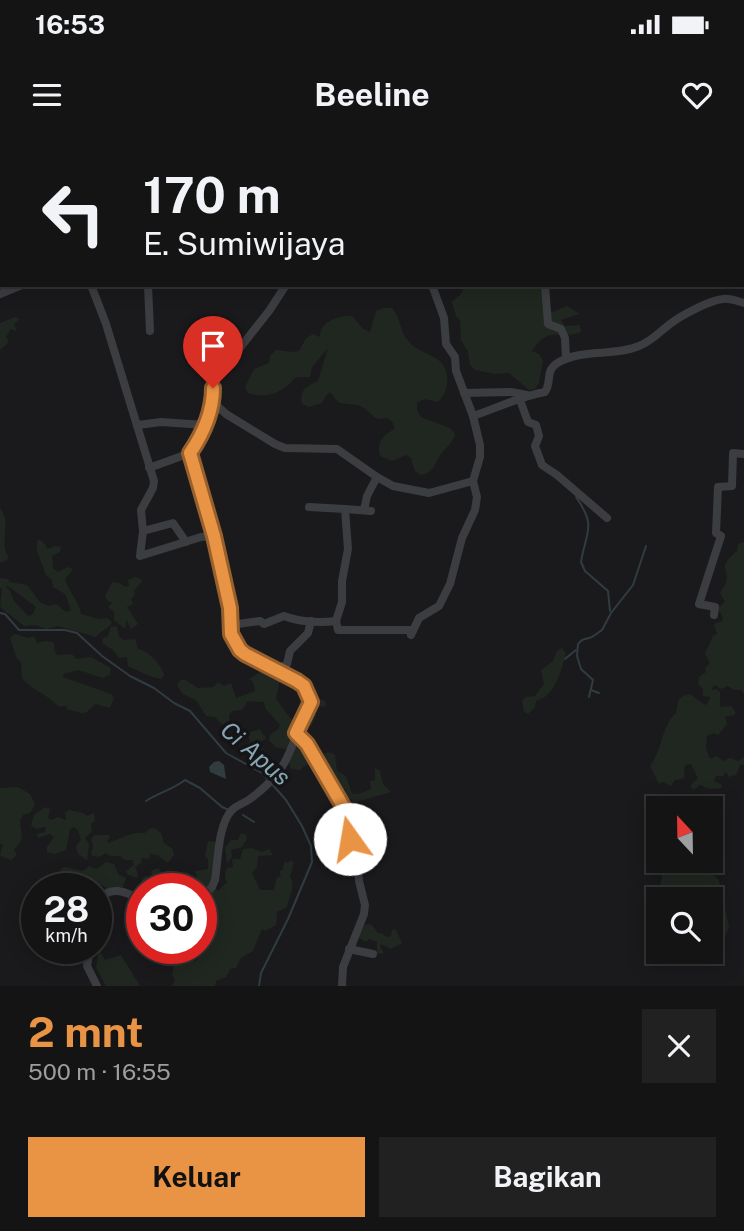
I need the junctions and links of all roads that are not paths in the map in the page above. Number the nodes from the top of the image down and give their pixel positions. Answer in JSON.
{"nodes":[{"id":1,"x":18,"y":287,"type":"edge"},
{"id":2,"x":92,"y":287,"type":"edge"},
{"id":3,"x":148,"y":287,"type":"edge"},
{"id":4,"x":285,"y":287,"type":"edge"},
{"id":5,"x":433,"y":287,"type":"edge"},
{"id":6,"x":545,"y":287,"type":"edge"},
{"id":7,"x":0,"y":295,"type":"edge"},
{"id":8,"x":744,"y":303,"type":"edge"},
{"id":9,"x":150,"y":331,"type":"dead end"},
{"id":10,"x":566,"y":359,"type":"junction"},
{"id":11,"x":464,"y":393,"type":"junction"},
{"id":12,"x":524,"y":398,"type":"junction"},
{"id":13,"x":213,"y":402,"type":"junction"},
{"id":14,"x":473,"y":416,"type":"junction"},
{"id":15,"x":138,"y":425,"type":"junction"},
{"id":16,"x":205,"y":425,"type":"junction"},
{"id":17,"x":190,"y":453,"type":"junction"},
{"id":18,"x":744,"y":454,"type":"edge"},
{"id":19,"x":149,"y":468,"type":"junction"},
{"id":20,"x":377,"y":477,"type":"junction"},
{"id":21,"x":473,"y":481,"type":"junction"},
{"id":22,"x":309,"y":507,"type":"dead end"},
{"id":23,"x":345,"y":509,"type":"junction"},
{"id":24,"x":607,"y":518,"type":"dead end"},
{"id":25,"x":143,"y":531,"type":"junction"},
{"id":26,"x":214,"y":536,"type":"junction"},
{"id":27,"x":186,"y":542,"type":"junction"},
{"id":28,"x":714,"y":615,"type":"dead end"},
{"id":29,"x":311,"y":621,"type":"junction"},
{"id":30,"x":337,"y":621,"type":"junction"},
{"id":31,"x":230,"y":625,"type":"junction"},
{"id":32,"x":276,"y":670,"type":"junction"},
{"id":33,"x":296,"y":733,"type":"junction"},
{"id":34,"x":216,"y":873,"type":"edge"},
{"id":35,"x":349,"y":949,"type":"junction"},
{"id":36,"x":373,"y":954,"type":"dead end"},
{"id":37,"x":87,"y":964,"type":"edge"},
{"id":38,"x":97,"y":986,"type":"edge"},
{"id":39,"x":342,"y":986,"type":"edge"}],
"edges":[{"from":1,"to":7,"type":"street"},
{"from":2,"to":15,"type":"street"},
{"from":3,"to":9,"type":"street"},
{"from":4,"to":13,"type":"street"},
{"from":5,"to":11,"type":"street"},
{"from":6,"to":10,"type":"street"},
{"from":8,"to":10,"type":"street"},
{"from":10,"to":12,"type":"street"},
{"from":11,"to":12,"type":"street"},
{"from":11,"to":14,"type":"street"},
{"from":12,"to":14,"type":"street"},
{"from":12,"to":24,"type":"street"},
{"from":13,"to":16,"type":"street"},
{"from":13,"to":20,"type":"street"},
{"from":14,"to":21,"type":"street"},
{"from":15,"to":16,"type":"street"},
{"from":15,"to":19,"type":"street"},
{"from":16,"to":17,"type":"street"},
{"from":17,"to":19,"type":"street"},
{"from":17,"to":26,"type":"street"},
{"from":18,"to":28,"type":"street"},
{"from":19,"to":25,"type":"street"},
{"from":20,"to":21,"type":"street"},
{"from":20,"to":23,"type":"street"},
{"from":21,"to":30,"type":"street"},
{"from":22,"to":23,"type":"street"},
{"from":23,"to":30,"type":"street"},
{"from":25,"to":27,"type":"street"},
{"from":25,"to":27,"type":"street"},
{"from":26,"to":27,"type":"street"},
{"from":26,"to":31,"type":"street"},
{"from":29,"to":30,"type":"street"},
{"from":29,"to":31,"type":"street"},
{"from":29,"to":32,"type":"street"},
{"from":31,"to":32,"type":"street"},
{"from":32,"to":33,"type":"street"},
{"from":33,"to":34,"type":"street"},
{"from":33,"to":35,"type":"street"},
{"from":35,"to":36,"type":"street"},
{"from":35,"to":39,"type":"street"},
{"from":37,"to":38,"type":"street"}]}
